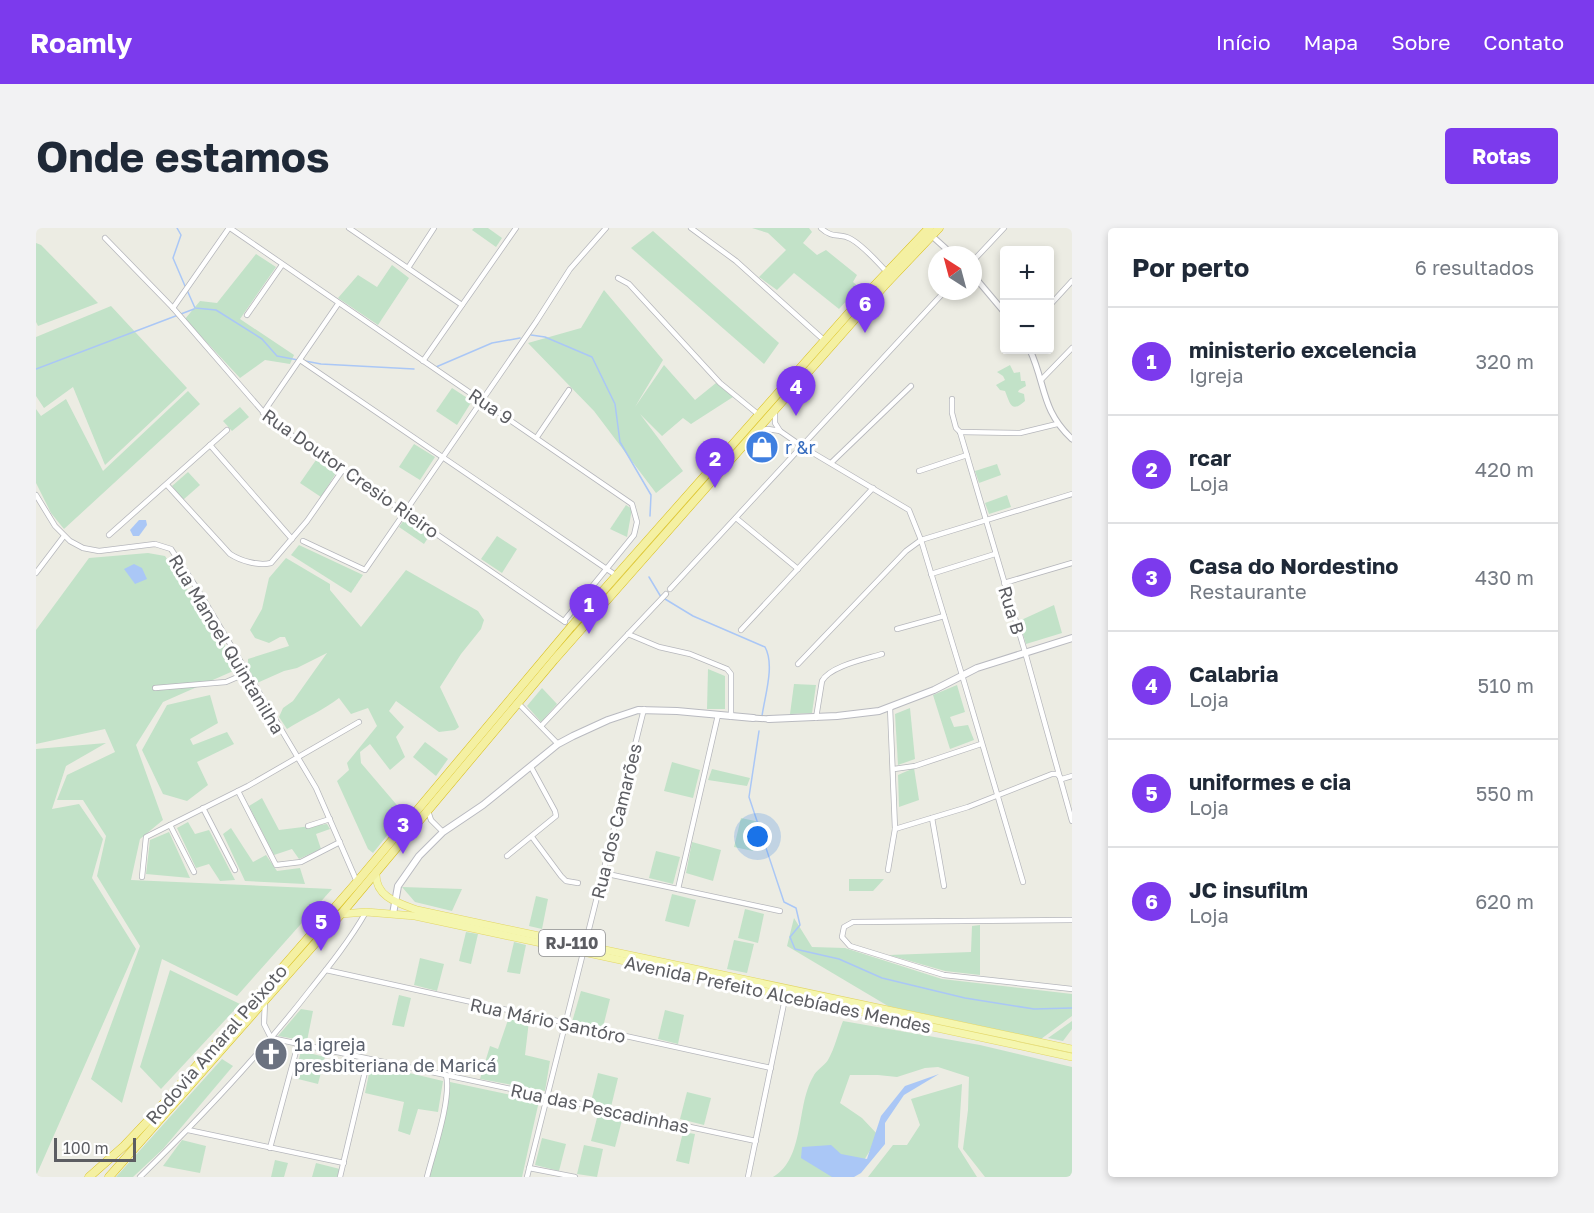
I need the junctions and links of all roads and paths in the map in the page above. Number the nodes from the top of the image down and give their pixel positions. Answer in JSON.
{"nodes":[{"id":1,"x":230,"y":228,"type":"edge"},
{"id":2,"x":351,"y":228,"type":"edge"},
{"id":3,"x":434,"y":228,"type":"edge"},
{"id":4,"x":516,"y":228,"type":"edge"},
{"id":5,"x":606,"y":228,"type":"edge"},
{"id":6,"x":691,"y":228,"type":"edge"},
{"id":7,"x":821,"y":228,"type":"edge"},
{"id":8,"x":939,"y":228,"type":"edge"},
{"id":9,"x":1005,"y":228,"type":"edge"},
{"id":10,"x":930,"y":232,"type":"edge"},
{"id":11,"x":105,"y":238,"type":"dead end"},
{"id":12,"x":944,"y":246,"type":"edge"},
{"id":13,"x":982,"y":252,"type":"edge"},
{"id":14,"x":282,"y":265,"type":"junction"},
{"id":15,"x":408,"y":268,"type":"junction"},
{"id":16,"x":887,"y":272,"type":"junction"},
{"id":17,"x":618,"y":278,"type":"dead end"},
{"id":18,"x":1072,"y":281,"type":"edge"},
{"id":19,"x":982,"y":286,"type":"edge"},
{"id":20,"x":937,"y":300,"type":"edge"},
{"id":21,"x":1054,"y":301,"type":"edge"},
{"id":22,"x":338,"y":304,"type":"junction"},
{"id":23,"x":462,"y":305,"type":"junction"},
{"id":24,"x":1000,"y":307,"type":"edge"},
{"id":25,"x":176,"y":313,"type":"junction"},
{"id":26,"x":247,"y":315,"type":"dead end"},
{"id":27,"x":825,"y":341,"type":"junction"},
{"id":28,"x":1072,"y":348,"type":"edge"},
{"id":29,"x":1031,"y":354,"type":"edge"},
{"id":30,"x":300,"y":360,"type":"junction"},
{"id":31,"x":423,"y":361,"type":"junction"},
{"id":32,"x":1041,"y":380,"type":"junction"},
{"id":33,"x":911,"y":386,"type":"dead end"},
{"id":34,"x":569,"y":390,"type":"dead end"},
{"id":35,"x":951,"y":399,"type":"dead end"},
{"id":36,"x":481,"y":400,"type":"junction"},
{"id":37,"x":776,"y":409,"type":"junction"},
{"id":38,"x":263,"y":413,"type":"junction"},
{"id":39,"x":759,"y":415,"type":"junction"},
{"id":40,"x":1057,"y":424,"type":"junction"},
{"id":41,"x":227,"y":430,"type":"dead end"},
{"id":42,"x":757,"y":431,"type":"junction"},
{"id":43,"x":780,"y":431,"type":"junction"},
{"id":44,"x":960,"y":432,"type":"junction"},
{"id":45,"x":537,"y":437,"type":"junction"},
{"id":46,"x":1072,"y":439,"type":"edge"},
{"id":47,"x":210,"y":445,"type":"junction"},
{"id":48,"x":803,"y":447,"type":"junction"},
{"id":49,"x":967,"y":455,"type":"junction"},
{"id":50,"x":443,"y":456,"type":"junction"},
{"id":51,"x":831,"y":463,"type":"junction"},
{"id":52,"x":342,"y":471,"type":"junction"},
{"id":53,"x":919,"y":471,"type":"dead end"},
{"id":54,"x":167,"y":485,"type":"junction"},
{"id":55,"x":873,"y":488,"type":"junction"},
{"id":56,"x":1072,"y":494,"type":"edge"},
{"id":57,"x":36,"y":496,"type":"edge"},
{"id":58,"x":405,"y":512,"type":"junction"},
{"id":59,"x":736,"y":518,"type":"junction"},
{"id":60,"x":985,"y":521,"type":"junction"},
{"id":61,"x":109,"y":535,"type":"dead end"},
{"id":62,"x":64,"y":536,"type":"junction"},
{"id":63,"x":292,"y":539,"type":"junction"},
{"id":64,"x":921,"y":540,"type":"junction"},
{"id":65,"x":303,"y":541,"type":"dead end"},
{"id":66,"x":995,"y":554,"type":"junction"},
{"id":67,"x":1072,"y":563,"type":"edge"},
{"id":68,"x":608,"y":569,"type":"junction"},
{"id":69,"x":798,"y":569,"type":"junction"},
{"id":70,"x":36,"y":573,"type":"edge"},
{"id":71,"x":931,"y":574,"type":"junction"},
{"id":72,"x":617,"y":576,"type":"junction"},
{"id":73,"x":1004,"y":584,"type":"junction"},
{"id":74,"x":670,"y":589,"type":"dead end"},
{"id":75,"x":666,"y":594,"type":"dead end"},
{"id":76,"x":944,"y":616,"type":"junction"},
{"id":77,"x":564,"y":621,"type":"junction"},
{"id":78,"x":571,"y":627,"type":"junction"},
{"id":79,"x":897,"y":629,"type":"dead end"},
{"id":80,"x":741,"y":630,"type":"dead end"},
{"id":81,"x":628,"y":634,"type":"junction"},
{"id":82,"x":1072,"y":638,"type":"edge"},
{"id":83,"x":1025,"y":652,"type":"junction"},
{"id":84,"x":882,"y":654,"type":"dead end"},
{"id":85,"x":798,"y":664,"type":"dead end"},
{"id":86,"x":247,"y":673,"type":"junction"},
{"id":87,"x":962,"y":675,"type":"junction"},
{"id":88,"x":155,"y":687,"type":"dead end"},
{"id":89,"x":518,"y":703,"type":"junction"},
{"id":90,"x":890,"y":707,"type":"junction"},
{"id":91,"x":644,"y":709,"type":"junction"},
{"id":92,"x":718,"y":715,"type":"junction"},
{"id":93,"x":731,"y":717,"type":"junction"},
{"id":94,"x":753,"y":718,"type":"joint"},
{"id":95,"x":816,"y":718,"type":"junction"},
{"id":96,"x":769,"y":719,"type":"joint"},
{"id":97,"x":359,"y":722,"type":"dead end"},
{"id":98,"x":541,"y":726,"type":"junction"},
{"id":99,"x":558,"y":744,"type":"junction"},
{"id":100,"x":981,"y":744,"type":"junction"},
{"id":101,"x":298,"y":758,"type":"junction"},
{"id":102,"x":531,"y":767,"type":"junction"},
{"id":103,"x":894,"y":769,"type":"junction"},
{"id":104,"x":1072,"y":776,"type":"edge"},
{"id":105,"x":1062,"y":779,"type":"junction"},
{"id":106,"x":238,"y":791,"type":"junction"},
{"id":107,"x":996,"y":795,"type":"junction"},
{"id":108,"x":203,"y":808,"type":"junction"},
{"id":109,"x":425,"y":814,"type":"junction"},
{"id":110,"x":932,"y":818,"type":"junction"},
{"id":111,"x":330,"y":819,"type":"junction"},
{"id":112,"x":1072,"y":821,"type":"edge"},
{"id":113,"x":170,"y":825,"type":"junction"},
{"id":114,"x":308,"y":826,"type":"dead end"},
{"id":115,"x":895,"y":829,"type":"junction"},
{"id":116,"x":443,"y":832,"type":"junction"},
{"id":117,"x":532,"y":837,"type":"junction"},
{"id":118,"x":340,"y":842,"type":"junction"},
{"id":119,"x":507,"y":855,"type":"dead end"},
{"id":120,"x":235,"y":870,"type":"dead end"},
{"id":121,"x":888,"y":870,"type":"dead end"},
{"id":122,"x":194,"y":872,"type":"dead end"},
{"id":123,"x":376,"y":873,"type":"junction"},
{"id":124,"x":603,"y":873,"type":"junction"},
{"id":125,"x":142,"y":876,"type":"dead end"},
{"id":126,"x":357,"y":882,"type":"junction"},
{"id":127,"x":1023,"y":882,"type":"dead end"},
{"id":128,"x":578,"y":883,"type":"dead end"},
{"id":129,"x":944,"y":886,"type":"dead end"},
{"id":130,"x":678,"y":889,"type":"junction"},
{"id":131,"x":394,"y":902,"type":"junction"},
{"id":132,"x":780,"y":911,"type":"dead end"},
{"id":133,"x":366,"y":912,"type":"junction"},
{"id":134,"x":341,"y":914,"type":"junction"},
{"id":135,"x":393,"y":914,"type":"junction"},
{"id":136,"x":430,"y":916,"type":"junction"},
{"id":137,"x":1072,"y":920,"type":"edge"},
{"id":138,"x":585,"y":949,"type":"junction"},
{"id":139,"x":326,"y":970,"type":"junction"},
{"id":140,"x":1072,"y":989,"type":"edge"},
{"id":141,"x":787,"y":993,"type":"junction"},
{"id":142,"x":266,"y":1001,"type":"junction"},
{"id":143,"x":566,"y":1024,"type":"junction"},
{"id":144,"x":271,"y":1038,"type":"junction"},
{"id":145,"x":298,"y":1044,"type":"junction"},
{"id":146,"x":1072,"y":1049,"type":"edge"},
{"id":147,"x":1072,"y":1057,"type":"edge"},
{"id":148,"x":368,"y":1059,"type":"junction"},
{"id":149,"x":771,"y":1068,"type":"junction"},
{"id":150,"x":446,"y":1075,"type":"junction"},
{"id":151,"x":547,"y":1097,"type":"junction"},
{"id":152,"x":188,"y":1130,"type":"junction"},
{"id":153,"x":756,"y":1141,"type":"junction"},
{"id":154,"x":270,"y":1148,"type":"junction"},
{"id":155,"x":344,"y":1163,"type":"junction"},
{"id":156,"x":529,"y":1168,"type":"junction"},
{"id":157,"x":89,"y":1177,"type":"edge"},
{"id":158,"x":109,"y":1177,"type":"edge"},
{"id":159,"x":140,"y":1177,"type":"edge"},
{"id":160,"x":340,"y":1177,"type":"edge"},
{"id":161,"x":427,"y":1177,"type":"edge"},
{"id":162,"x":526,"y":1177,"type":"edge"},
{"id":163,"x":575,"y":1177,"type":"edge"},
{"id":164,"x":748,"y":1177,"type":"edge"}],
"edges":[{"from":1,"to":14,"type":"street","name":"Rua 9"},
{"from":1,"to":25,"type":"street"},
{"from":2,"to":15,"type":"street"},
{"from":3,"to":15,"type":"street"},
{"from":4,"to":23,"type":"street"},
{"from":5,"to":36,"type":"street"},
{"from":6,"to":27,"type":"street"},
{"from":7,"to":16,"type":"street"},
{"from":8,"to":10,"type":"highway","name":"Rodovia Amaral Peixoto"},
{"from":9,"to":13,"type":"street"},
{"from":10,"to":12,"type":"street"},
{"from":10,"to":16,"type":"highway","name":"Rodovia Amaral Peixoto"},
{"from":10,"to":37,"type":"highway","name":"Rodovia Amaral Peixoto"},
{"from":11,"to":25,"type":"street","name":"Rua Doutor Cresio Rieiro"},
{"from":14,"to":22,"type":"street","name":"Rua 9"},
{"from":14,"to":26,"type":"street"},
{"from":15,"to":23,"type":"street"},
{"from":16,"to":27,"type":"highway","name":"Rodovia Amaral Peixoto"},
{"from":17,"to":39,"type":"street"},
{"from":18,"to":21,"type":"street"},
{"from":19,"to":24,"type":"street"},
{"from":20,"to":48,"type":"street"},
{"from":22,"to":30,"type":"street"},
{"from":22,"to":31,"type":"street","name":"Rua 9"},
{"from":23,"to":31,"type":"street"},
{"from":25,"to":38,"type":"street","name":"Rua Doutor Cresio Rieiro"},
{"from":27,"to":39,"type":"highway","name":"Rodovia Amaral Peixoto"},
{"from":28,"to":32,"type":"street"},
{"from":29,"to":32,"type":"street"},
{"from":30,"to":38,"type":"street"},
{"from":30,"to":50,"type":"street"},
{"from":31,"to":36,"type":"street","name":"Rua 9"},
{"from":32,"to":40,"type":"street"},
{"from":33,"to":51,"type":"street"},
{"from":34,"to":45,"type":"street"},
{"from":35,"to":44,"type":"street","name":"Rua B"},
{"from":36,"to":45,"type":"street","name":"Rua 9"},
{"from":36,"to":50,"type":"street"},
{"from":37,"to":42,"type":"highway","name":"Rodovia Amaral Peixoto"},
{"from":37,"to":43,"type":"street"},
{"from":38,"to":52,"type":"street","name":"Rua Doutor Cresio Rieiro"},
{"from":39,"to":72,"type":"highway","name":"Rodovia Amaral Peixoto"},
{"from":40,"to":44,"type":"street"},
{"from":40,"to":46,"type":"street"},
{"from":41,"to":47,"type":"street"},
{"from":42,"to":43,"type":"street"},
{"from":42,"to":89,"type":"highway","name":"Rodovia Amaral Peixoto"},
{"from":43,"to":48,"type":"street"},
{"from":44,"to":49,"type":"street","name":"Rua B"},
{"from":45,"to":68,"type":"street","name":"Rua 9"},
{"from":47,"to":54,"type":"street"},
{"from":47,"to":63,"type":"street"},
{"from":48,"to":51,"type":"street"},
{"from":48,"to":59,"type":"street"},
{"from":49,"to":53,"type":"street"},
{"from":49,"to":60,"type":"street","name":"Rua B"},
{"from":50,"to":58,"type":"street"},
{"from":50,"to":68,"type":"street"},
{"from":51,"to":55,"type":"street"},
{"from":52,"to":58,"type":"street","name":"Rua Doutor Cresio Rieiro"},
{"from":52,"to":63,"type":"street"},
{"from":54,"to":61,"type":"street"},
{"from":54,"to":63,"type":"street"},
{"from":55,"to":64,"type":"street"},
{"from":55,"to":69,"type":"street"},
{"from":56,"to":60,"type":"street"},
{"from":57,"to":62,"type":"street","name":"Rua Manoel Quintanilha"},
{"from":58,"to":65,"type":"street"},
{"from":58,"to":77,"type":"street","name":"Rua Doutor Cresio Rieiro"},
{"from":59,"to":69,"type":"street"},
{"from":59,"to":74,"type":"street"},
{"from":60,"to":64,"type":"street"},
{"from":60,"to":66,"type":"street","name":"Rua B"},
{"from":62,"to":70,"type":"street"},
{"from":62,"to":86,"type":"street","name":"Rua Manoel Quintanilha"},
{"from":64,"to":71,"type":"street"},
{"from":64,"to":85,"type":"street"},
{"from":66,"to":71,"type":"street"},
{"from":66,"to":73,"type":"street","name":"Rua B"},
{"from":67,"to":73,"type":"street"},
{"from":68,"to":72,"type":"street"},
{"from":68,"to":77,"type":"street","name":"Rua 9"},
{"from":69,"to":80,"type":"street"},
{"from":71,"to":76,"type":"street"},
{"from":72,"to":78,"type":"highway","name":"Rodovia Amaral Peixoto"},
{"from":73,"to":83,"type":"street","name":"Rua B"},
{"from":75,"to":81,"type":"street"},
{"from":76,"to":79,"type":"street"},
{"from":76,"to":87,"type":"street"},
{"from":77,"to":78,"type":"street","name":"Rua Doutor Cresio Rieiro"},
{"from":78,"to":126,"type":"highway","name":"Rodovia Amaral Peixoto"},
{"from":81,"to":93,"type":"street"},
{"from":81,"to":98,"type":"street"},
{"from":82,"to":83,"type":"main road"},
{"from":83,"to":87,"type":"main road"},
{"from":83,"to":105,"type":"street","name":"Rua B"},
{"from":84,"to":95,"type":"street"},
{"from":86,"to":88,"type":"street"},
{"from":86,"to":101,"type":"street","name":"Rua Manoel Quintanilha"},
{"from":87,"to":90,"type":"main road"},
{"from":87,"to":100,"type":"street"},
{"from":89,"to":98,"type":"street"},
{"from":89,"to":109,"type":"highway","name":"Rodovia Amaral Peixoto"},
{"from":90,"to":95,"type":"main road"},
{"from":90,"to":103,"type":"street"},
{"from":91,"to":92,"type":"main road"},
{"from":91,"to":99,"type":"main road"},
{"from":91,"to":124,"type":"street","name":"Rua dos Camarões"},
{"from":92,"to":93,"type":"main road"},
{"from":92,"to":130,"type":"street"},
{"from":93,"to":94,"type":"main road"},
{"from":94,"to":96,"type":"street"},
{"from":95,"to":96,"type":"main road"},
{"from":97,"to":101,"type":"street"},
{"from":98,"to":99,"type":"street"},
{"from":99,"to":102,"type":"main road"},
{"from":100,"to":103,"type":"street"},
{"from":100,"to":107,"type":"street"},
{"from":101,"to":106,"type":"street"},
{"from":101,"to":111,"type":"street","name":"Rua Manoel Quintanilha"},
{"from":102,"to":116,"type":"main road"},
{"from":102,"to":117,"type":"street"},
{"from":103,"to":115,"type":"street"},
{"from":104,"to":105,"type":"street"},
{"from":105,"to":107,"type":"street"},
{"from":105,"to":112,"type":"street","name":"Rua B"},
{"from":106,"to":108,"type":"street"},
{"from":106,"to":118,"type":"street"},
{"from":107,"to":110,"type":"street"},
{"from":107,"to":127,"type":"street"},
{"from":108,"to":113,"type":"street"},
{"from":108,"to":120,"type":"street"},
{"from":109,"to":116,"type":"street"},
{"from":109,"to":123,"type":"highway","name":"Rodovia Amaral Peixoto"},
{"from":110,"to":115,"type":"street"},
{"from":110,"to":129,"type":"street"},
{"from":111,"to":114,"type":"street"},
{"from":111,"to":118,"type":"street","name":"Rua Manoel Quintanilha"},
{"from":113,"to":122,"type":"street"},
{"from":113,"to":125,"type":"street"},
{"from":115,"to":121,"type":"street"},
{"from":116,"to":131,"type":"main road"},
{"from":117,"to":119,"type":"street"},
{"from":117,"to":128,"type":"street"},
{"from":118,"to":126,"type":"street","name":"Rua Manoel Quintanilha"},
{"from":123,"to":131,"type":"main road"},
{"from":123,"to":134,"type":"highway","name":"Rodovia Amaral Peixoto"},
{"from":124,"to":130,"type":"street"},
{"from":124,"to":138,"type":"street","name":"Rua dos Camarões"},
{"from":126,"to":157,"type":"highway","name":"Rodovia Amaral Peixoto"},
{"from":130,"to":132,"type":"street"},
{"from":131,"to":135,"type":"main road"},
{"from":131,"to":136,"type":"main road","name":"Avenida Prefeito Alcebíades Mendes","number":"RJ-110"},
{"from":133,"to":134,"type":"main road","name":"Avenida Prefeito Alcebíades Mendes","number":"RJ-110"},
{"from":133,"to":135,"type":"main road","name":"Avenida Prefeito Alcebíades Mendes","number":"RJ-110"},
{"from":133,"to":139,"type":"street"},
{"from":134,"to":142,"type":"highway","name":"Rodovia Amaral Peixoto"},
{"from":135,"to":136,"type":"main road","name":"Avenida Prefeito Alcebíades Mendes","number":"RJ-110"},
{"from":136,"to":138,"type":"main road","name":"Avenida Prefeito Alcebíades Mendes","number":"RJ-110"},
{"from":137,"to":140,"type":"street"},
{"from":138,"to":141,"type":"main road","name":"Avenida Prefeito Alcebíades Mendes","number":"RJ-110"},
{"from":138,"to":143,"type":"street","name":"Rua dos Camarões"},
{"from":139,"to":143,"type":"street","name":"Rua Mário Santóro"},
{"from":139,"to":144,"type":"street"},
{"from":141,"to":146,"type":"main road","name":"Avenida Prefeito Alcebíades Mendes","number":"RJ-110"},
{"from":141,"to":147,"type":"main road","name":"Avenida Prefeito Alcebíades Mendes","number":"RJ-110"},
{"from":141,"to":149,"type":"street"},
{"from":142,"to":144,"type":"street"},
{"from":142,"to":158,"type":"highway","name":"Rodovia Amaral Peixoto"},
{"from":143,"to":149,"type":"street","name":"Rua Mário Santóro"},
{"from":143,"to":151,"type":"street","name":"Rua dos Camarões"},
{"from":144,"to":145,"type":"street","name":"Rua das Pescadinhas"},
{"from":144,"to":152,"type":"street"},
{"from":145,"to":148,"type":"street","name":"Rua das Pescadinhas"},
{"from":145,"to":154,"type":"street"},
{"from":148,"to":150,"type":"street","name":"Rua das Pescadinhas"},
{"from":148,"to":155,"type":"street"},
{"from":149,"to":153,"type":"street"},
{"from":150,"to":151,"type":"street","name":"Rua das Pescadinhas"},
{"from":150,"to":161,"type":"street"},
{"from":151,"to":153,"type":"street","name":"Rua das Pescadinhas"},
{"from":151,"to":156,"type":"street","name":"Rua dos Camarões"},
{"from":152,"to":154,"type":"street"},
{"from":152,"to":159,"type":"street"},
{"from":153,"to":164,"type":"street"},
{"from":154,"to":155,"type":"street"},
{"from":155,"to":160,"type":"street"},
{"from":156,"to":162,"type":"street","name":"Rua dos Camarões"},
{"from":156,"to":163,"type":"street"}]}
